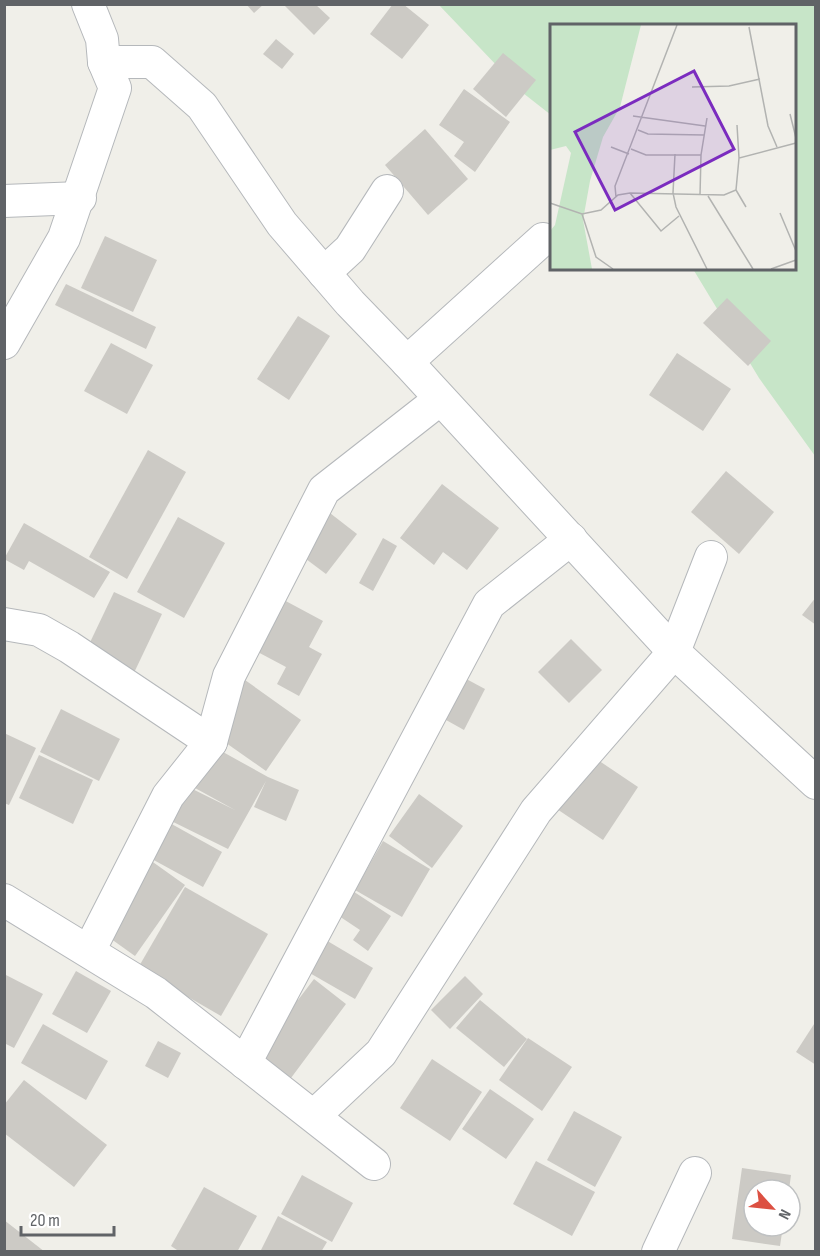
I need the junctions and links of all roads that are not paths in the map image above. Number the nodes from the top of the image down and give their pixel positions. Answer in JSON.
{"nodes":[{"id":1,"x":88,"y":4,"type":"edge"},
{"id":2,"x":104,"y":62,"type":"junction"},
{"id":3,"x":387,"y":191,"type":"dead end"},
{"id":4,"x":80,"y":198,"type":"junction"},
{"id":5,"x":4,"y":201,"type":"edge"},
{"id":6,"x":543,"y":239,"type":"dead end"},
{"id":7,"x":324,"y":273,"type":"junction"},
{"id":8,"x":4,"y":343,"type":"edge"},
{"id":9,"x":408,"y":362,"type":"junction"},
{"id":10,"x":440,"y":400,"type":"junction"},
{"id":11,"x":571,"y":539,"type":"junction"},
{"id":12,"x":711,"y":557,"type":"dead end"},
{"id":13,"x":4,"y":624,"type":"edge"},
{"id":14,"x":674,"y":652,"type":"junction"},
{"id":15,"x":211,"y":742,"type":"junction"},
{"id":16,"x":816,"y":783,"type":"edge"},
{"id":17,"x":4,"y":900,"type":"edge"},
{"id":18,"x":89,"y":951,"type":"junction"},
{"id":19,"x":245,"y":1063,"type":"junction"},
{"id":20,"x":315,"y":1115,"type":"junction"},
{"id":21,"x":374,"y":1164,"type":"dead end"},
{"id":22,"x":695,"y":1173,"type":"dead end"},
{"id":23,"x":658,"y":1251,"type":"edge"}],
"edges":[{"from":1,"to":2,"type":"street"},
{"from":2,"to":4,"type":"street"},
{"from":2,"to":7,"type":"street"},
{"from":3,"to":7,"type":"street"},
{"from":4,"to":5,"type":"street"},
{"from":4,"to":8,"type":"street"},
{"from":6,"to":9,"type":"street"},
{"from":7,"to":9,"type":"street"},
{"from":9,"to":10,"type":"street"},
{"from":10,"to":11,"type":"street"},
{"from":10,"to":15,"type":"street"},
{"from":11,"to":14,"type":"street"},
{"from":11,"to":19,"type":"street"},
{"from":12,"to":14,"type":"street"},
{"from":13,"to":15,"type":"street"},
{"from":14,"to":16,"type":"street"},
{"from":14,"to":20,"type":"street"},
{"from":15,"to":18,"type":"street"},
{"from":17,"to":18,"type":"street"},
{"from":18,"to":19,"type":"street"},
{"from":19,"to":20,"type":"street"},
{"from":20,"to":21,"type":"street"},
{"from":22,"to":23,"type":"street"}]}
